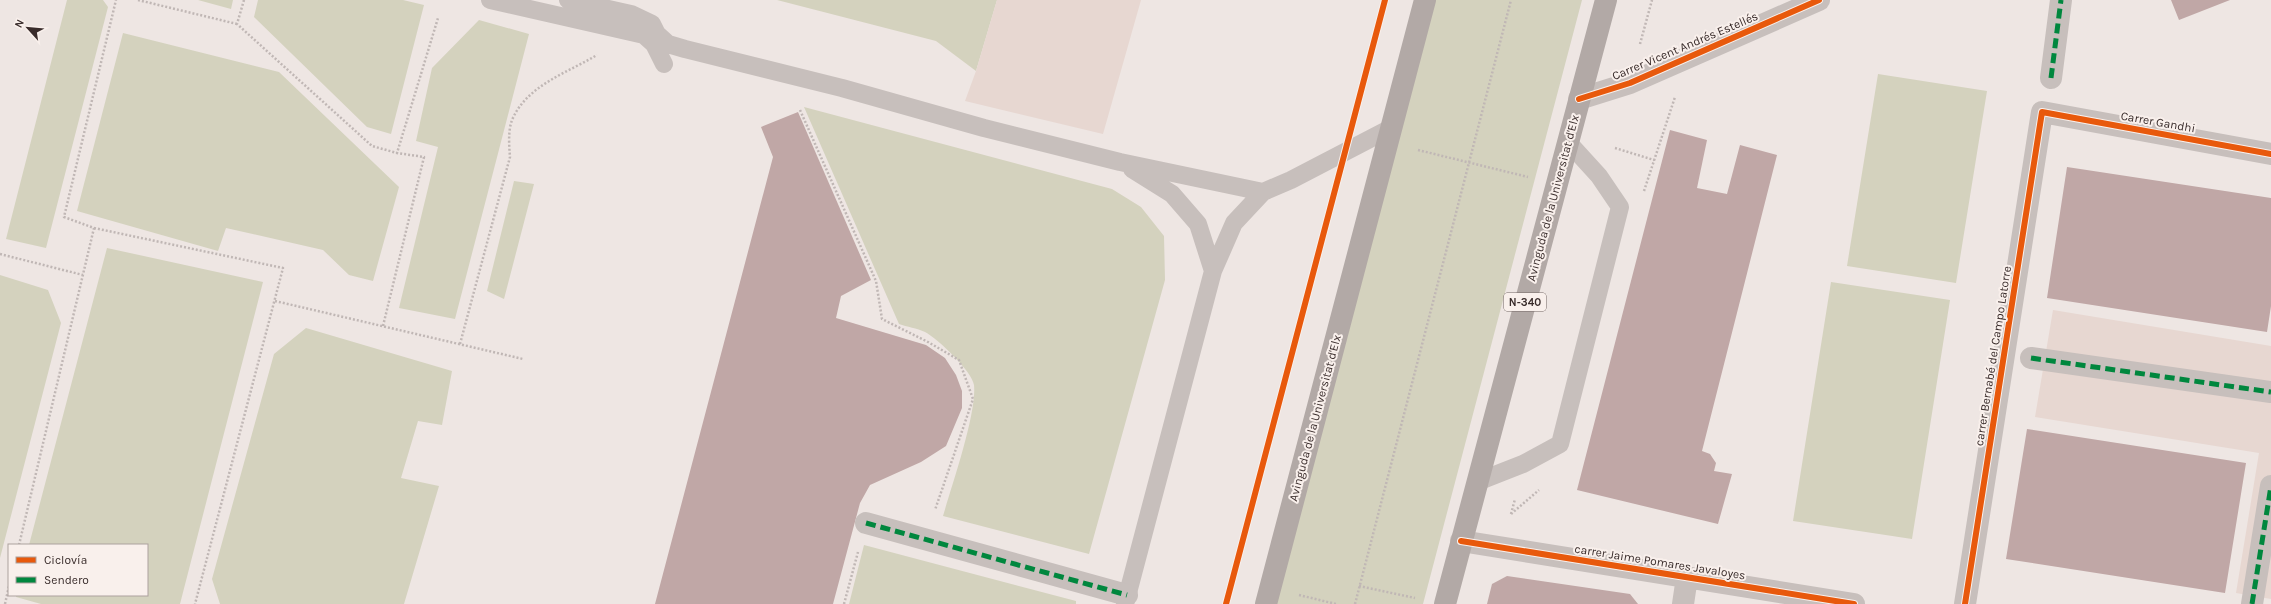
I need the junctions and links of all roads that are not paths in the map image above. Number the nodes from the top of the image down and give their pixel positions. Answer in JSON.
{"nodes":[{"id":1,"x":490,"y":0,"type":"edge"},
{"id":2,"x":568,"y":0,"type":"edge"},
{"id":3,"x":1425,"y":0,"type":"edge"},
{"id":4,"x":1606,"y":0,"type":"edge"},
{"id":5,"x":1819,"y":0,"type":"edge"},
{"id":6,"x":2061,"y":0,"type":"edge"},
{"id":7,"x":664,"y":64,"type":"dead end"},
{"id":8,"x":2050,"y":78,"type":"dead end"},
{"id":9,"x":1579,"y":99,"type":"junction"},
{"id":10,"x":2042,"y":112,"type":"joint"},
{"id":11,"x":1391,"y":128,"type":"junction"},
{"id":12,"x":1568,"y":142,"type":"junction"},
{"id":13,"x":2271,"y":154,"type":"edge"},
{"id":14,"x":1120,"y":162,"type":"junction"},
{"id":15,"x":1263,"y":192,"type":"junction"},
{"id":16,"x":1213,"y":271,"type":"junction"},
{"id":17,"x":2032,"y":358,"type":"dead end"},
{"id":18,"x":2271,"y":392,"type":"edge"},
{"id":19,"x":1477,"y":482,"type":"junction"},
{"id":20,"x":2271,"y":486,"type":"edge"},
{"id":21,"x":866,"y":523,"type":"road end"},
{"id":22,"x":1461,"y":541,"type":"junction"},
{"id":23,"x":1687,"y":577,"type":"junction"},
{"id":24,"x":1126,"y":600,"type":"edge"},
{"id":25,"x":1266,"y":604,"type":"edge"},
{"id":26,"x":1445,"y":604,"type":"edge"},
{"id":27,"x":1683,"y":604,"type":"edge"},
{"id":28,"x":1854,"y":604,"type":"edge"},
{"id":29,"x":1966,"y":604,"type":"edge"},
{"id":30,"x":2252,"y":604,"type":"edge"}],
"edges":[{"from":1,"to":7,"type":"lane"},
{"from":2,"to":14,"type":"lane"},
{"from":3,"to":11,"type":"highway","name":"Avinguda de la Universitat d'Elx"},
{"from":4,"to":9,"type":"highway","name":"Avinguda de la Universitat d'Elx","number":"N-340"},
{"from":5,"to":9,"type":"street","name":"Carrer Vicent Andrés Estellés"},
{"from":6,"to":8,"type":"street"},
{"from":9,"to":12,"type":"highway","name":"Avinguda de la Universitat d'Elx","number":"N-340"},
{"from":10,"to":13,"type":"street","name":"Carrer Gandhi"},
{"from":10,"to":29,"type":"street","name":"carrer Bernabé del Campo Latorre"},
{"from":11,"to":15,"type":"lane"},
{"from":11,"to":25,"type":"highway","name":"Avinguda de la Universitat d'Elx"},
{"from":12,"to":19,"type":"highway","name":"Avinguda de la Universitat d'Elx","number":"N-340"},
{"from":12,"to":19,"type":"lane"},
{"from":14,"to":15,"type":"lane"},
{"from":14,"to":16,"type":"lane"},
{"from":15,"to":16,"type":"lane"},
{"from":16,"to":24,"type":"lane"},
{"from":17,"to":18,"type":"street"},
{"from":19,"to":22,"type":"highway","name":"Avinguda de la Universitat d'Elx","number":"N-340"},
{"from":20,"to":30,"type":"street"},
{"from":21,"to":24,"type":"street"},
{"from":22,"to":23,"type":"street","name":"carrer Jaime Pomares Javaloyes"},
{"from":22,"to":26,"type":"highway","name":"Avinguda de la Universitat d'Elx","number":"N-340"},
{"from":23,"to":27,"type":"street"},
{"from":23,"to":28,"type":"street","name":"carrer Jaime Pomares Javaloyes"}]}
